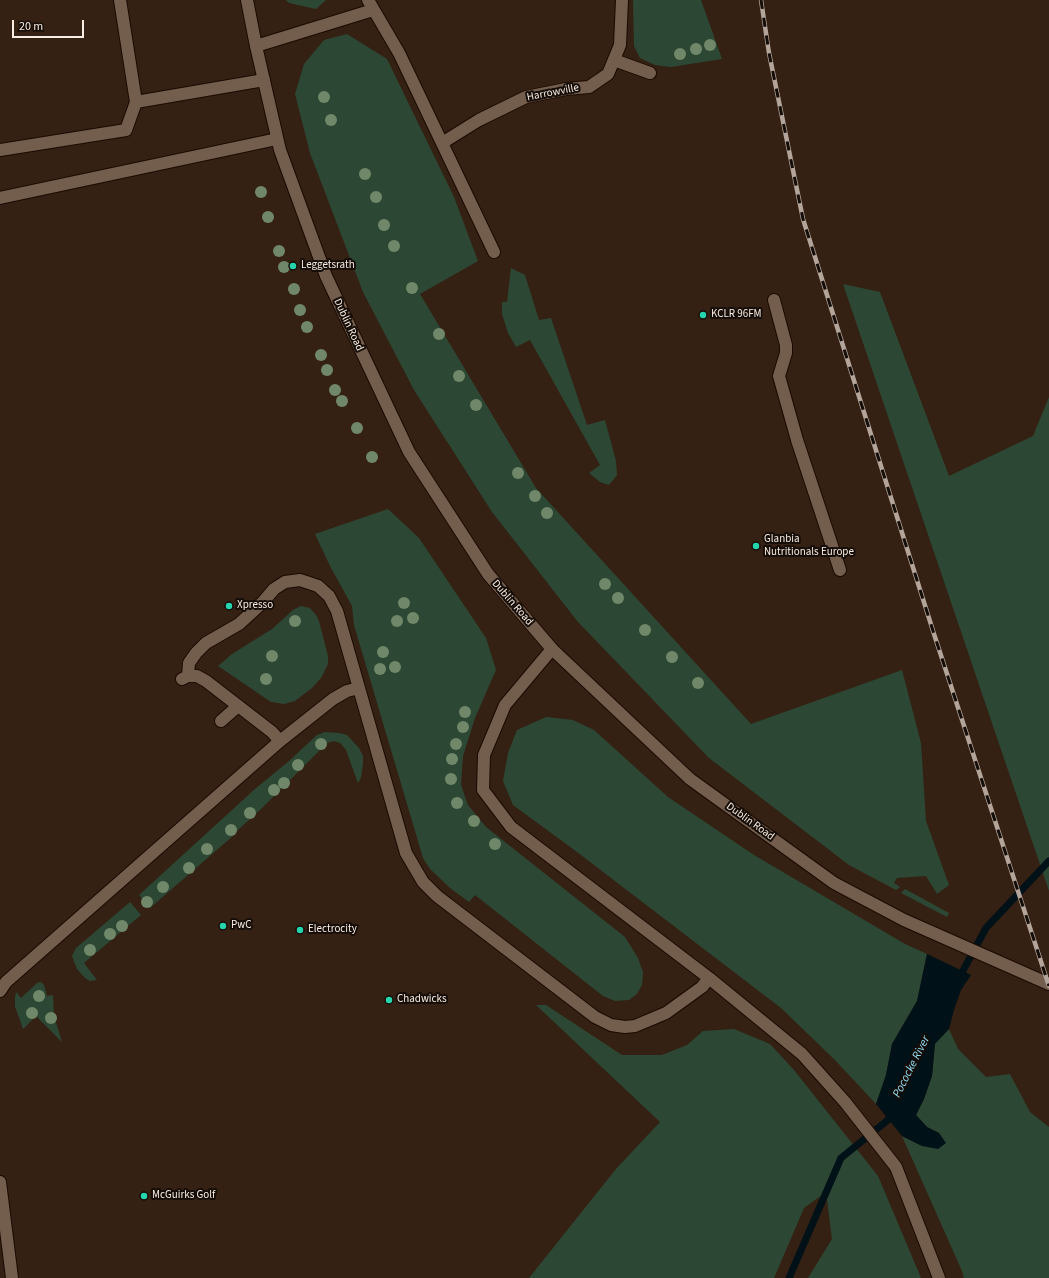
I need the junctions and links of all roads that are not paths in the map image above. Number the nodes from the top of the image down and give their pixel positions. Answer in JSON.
{"nodes":[{"id":1,"x":120,"y":0,"type":"edge"},
{"id":2,"x":246,"y":0,"type":"edge"},
{"id":3,"x":622,"y":0,"type":"edge"},
{"id":4,"x":371,"y":5,"type":"edge"},
{"id":5,"x":256,"y":46,"type":"junction"},
{"id":6,"x":614,"y":60,"type":"junction"},
{"id":7,"x":650,"y":73,"type":"dead end"},
{"id":8,"x":264,"y":80,"type":"junction"},
{"id":9,"x":136,"y":102,"type":"junction"},
{"id":10,"x":277,"y":139,"type":"junction"},
{"id":11,"x":442,"y":143,"type":"junction"},
{"id":12,"x":0,"y":150,"type":"edge"},
{"id":13,"x":0,"y":198,"type":"edge"},
{"id":14,"x":494,"y":252,"type":"dead end"},
{"id":15,"x":774,"y":300,"type":"dead end"},
{"id":16,"x":840,"y":570,"type":"dead end"},
{"id":17,"x":552,"y":649,"type":"junction"},
{"id":18,"x":359,"y":688,"type":"junction"},
{"id":19,"x":238,"y":706,"type":"junction"},
{"id":20,"x":221,"y":721,"type":"dead end"},
{"id":21,"x":280,"y":741,"type":"junction"},
{"id":22,"x":709,"y":978,"type":"junction"},
{"id":23,"x":1049,"y":984,"type":"edge"},
{"id":24,"x":0,"y":990,"type":"edge"},
{"id":25,"x":0,"y":1182,"type":"edge"},
{"id":26,"x":12,"y":1278,"type":"edge"},
{"id":27,"x":939,"y":1278,"type":"edge"}],
"edges":[{"from":1,"to":9,"type":"main road"},
{"from":2,"to":5,"type":"main road","name":"Dublin Road"},
{"from":3,"to":6,"type":"main road","name":"Harrowville"},
{"from":4,"to":5,"type":"main road"},
{"from":4,"to":11,"type":"main road"},
{"from":5,"to":8,"type":"main road","name":"Dublin Road"},
{"from":6,"to":7,"type":"main road"},
{"from":6,"to":11,"type":"main road","name":"Harrowville"},
{"from":8,"to":9,"type":"main road"},
{"from":8,"to":10,"type":"main road","name":"Dublin Road"},
{"from":9,"to":12,"type":"main road"},
{"from":10,"to":13,"type":"main road"},
{"from":10,"to":17,"type":"main road","name":"Dublin Road"},
{"from":11,"to":14,"type":"main road"},
{"from":15,"to":16,"type":"main road"},
{"from":17,"to":22,"type":"main road"},
{"from":17,"to":23,"type":"main road","name":"Dublin Road"},
{"from":18,"to":19,"type":"main road"},
{"from":18,"to":21,"type":"main road"},
{"from":18,"to":22,"type":"main road"},
{"from":19,"to":20,"type":"main road"},
{"from":19,"to":21,"type":"main road"},
{"from":21,"to":24,"type":"main road"},
{"from":22,"to":27,"type":"main road"},
{"from":25,"to":26,"type":"main road"}]}
